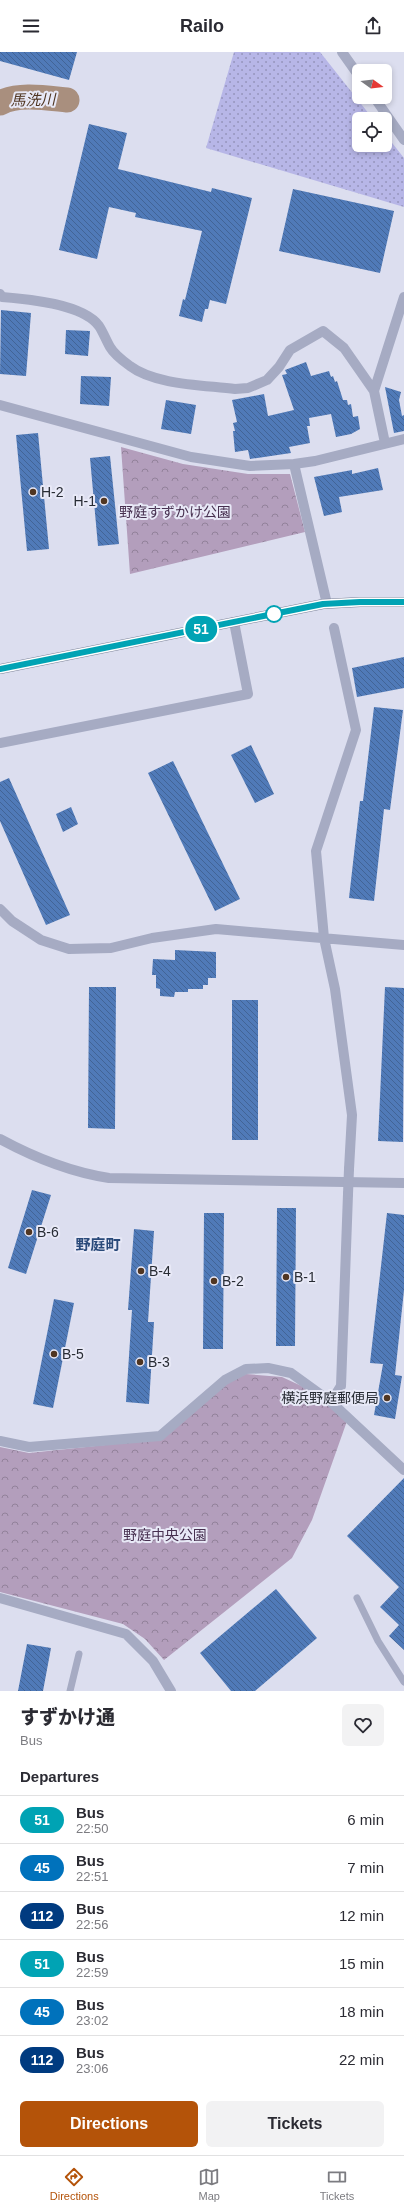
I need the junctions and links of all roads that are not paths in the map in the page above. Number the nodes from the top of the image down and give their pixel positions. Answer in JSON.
{"nodes":[{"id":1,"x":342,"y":52,"type":"edge"},
{"id":2,"x":352,"y":66,"type":"edge"},
{"id":3,"x":379,"y":104,"type":"edge"},
{"id":4,"x":404,"y":140,"type":"edge"},
{"id":5,"x":0,"y":294,"type":"edge"},
{"id":6,"x":404,"y":297,"type":"edge"},
{"id":7,"x":374,"y":391,"type":"junction"},
{"id":8,"x":0,"y":405,"type":"edge"},
{"id":9,"x":404,"y":439,"type":"edge"},
{"id":10,"x":385,"y":443,"type":"junction"},
{"id":11,"x":294,"y":464,"type":"junction"},
{"id":12,"x":404,"y":602,"type":"edge"},
{"id":13,"x":327,"y":604,"type":"junction"},
{"id":14,"x":234,"y":622,"type":"junction"},
{"id":15,"x":334,"y":628,"type":"dead end"},
{"id":16,"x":0,"y":669,"type":"edge"},
{"id":17,"x":0,"y":743,"type":"edge"},
{"id":18,"x":0,"y":909,"type":"edge"},
{"id":19,"x":324,"y":938,"type":"junction"},
{"id":20,"x":404,"y":945,"type":"edge"},
{"id":21,"x":0,"y":1139,"type":"edge"},
{"id":22,"x":404,"y":1183,"type":"edge"},
{"id":23,"x":331,"y":1402,"type":"junction"},
{"id":24,"x":0,"y":1441,"type":"edge"},
{"id":25,"x":404,"y":1470,"type":"edge"},
{"id":26,"x":0,"y":1598,"type":"edge"},
{"id":27,"x":357,"y":1598,"type":"dead end"},
{"id":28,"x":79,"y":1654,"type":"dead end"},
{"id":29,"x":404,"y":1682,"type":"edge"},
{"id":30,"x":70,"y":1691,"type":"edge"},
{"id":31,"x":171,"y":1691,"type":"edge"}],
"edges":[{"from":1,"to":2,"type":"street"},
{"from":3,"to":4,"type":"street"},
{"from":5,"to":7,"type":"street"},
{"from":6,"to":7,"type":"street"},
{"from":7,"to":10,"type":"street"},
{"from":8,"to":11,"type":"street"},
{"from":9,"to":10,"type":"street"},
{"from":10,"to":11,"type":"street"},
{"from":11,"to":13,"type":"street"},
{"from":12,"to":13,"type":"street"},
{"from":13,"to":14,"type":"street"},
{"from":14,"to":16,"type":"street"},
{"from":14,"to":17,"type":"street"},
{"from":15,"to":19,"type":"street"},
{"from":18,"to":19,"type":"street"},
{"from":19,"to":20,"type":"street"},
{"from":19,"to":23,"type":"street","bridge":true},
{"from":21,"to":22,"type":"street"},
{"from":23,"to":24,"type":"street"},
{"from":23,"to":25,"type":"street"},
{"from":26,"to":31,"type":"street"},
{"from":27,"to":29,"type":"lane"},
{"from":28,"to":30,"type":"lane"}]}
